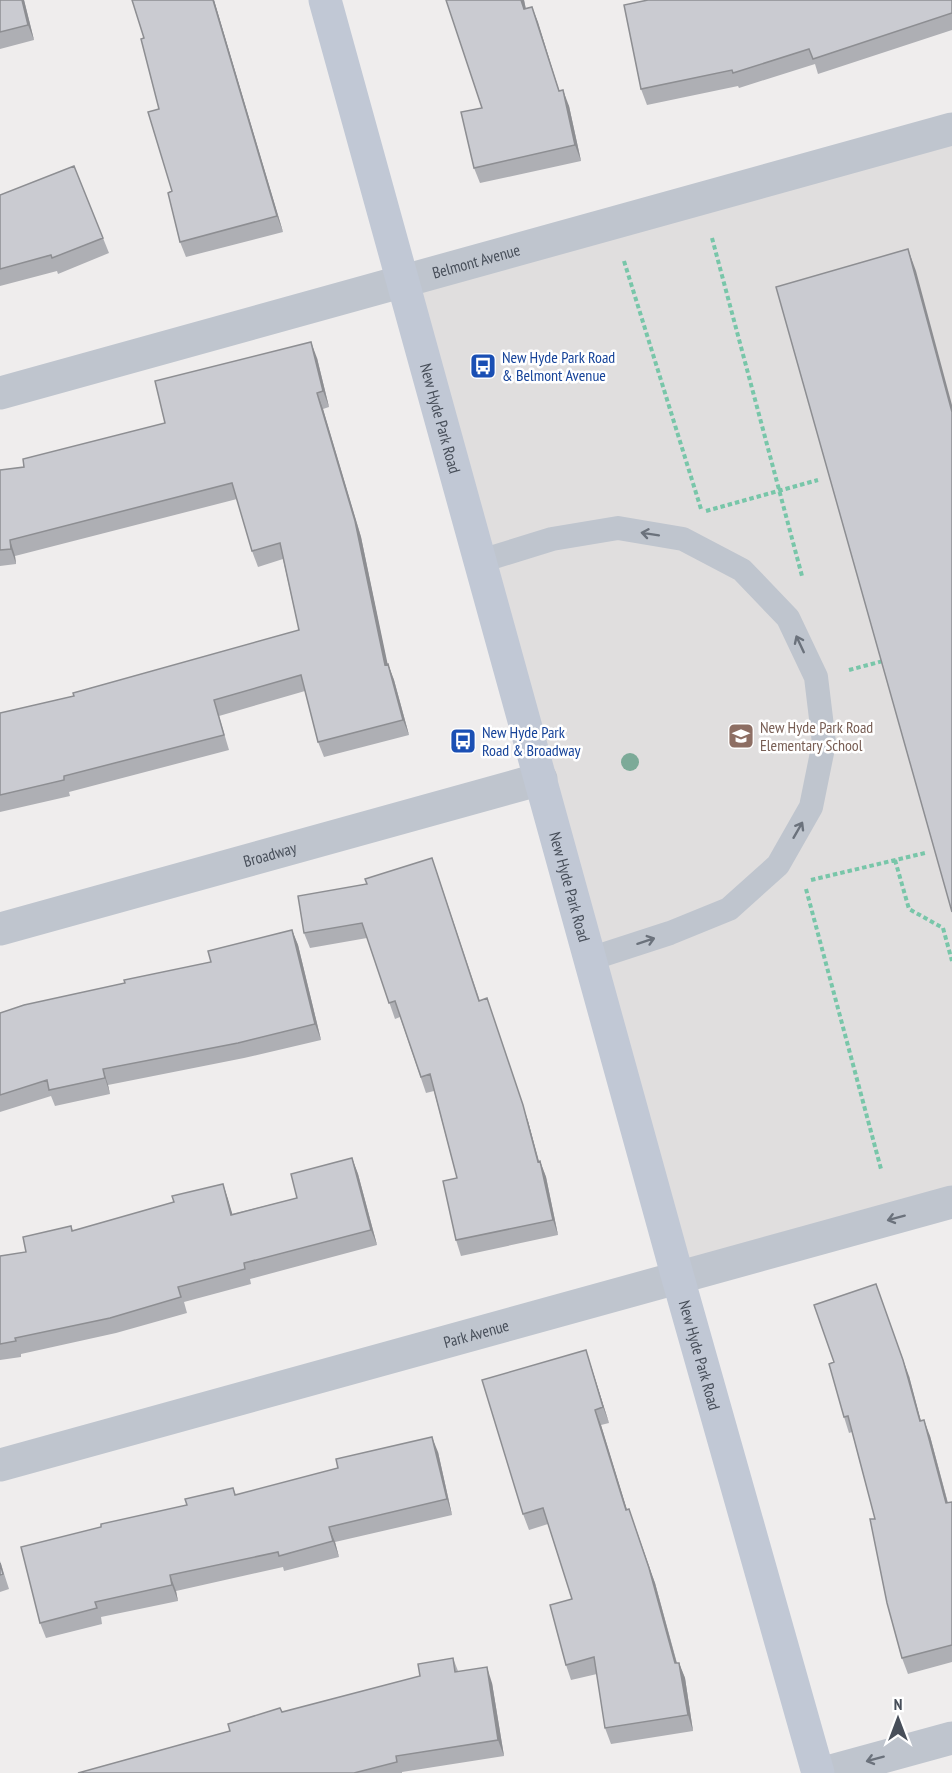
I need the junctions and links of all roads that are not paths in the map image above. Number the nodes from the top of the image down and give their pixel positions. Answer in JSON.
{"nodes":[{"id":1,"x":325,"y":0,"type":"edge"},
{"id":2,"x":952,"y":129,"type":"edge"},
{"id":3,"x":404,"y":280,"type":"junction"},
{"id":4,"x":0,"y":393,"type":"edge"},
{"id":5,"x":481,"y":561,"type":"junction"},
{"id":6,"x":541,"y":779,"type":"junction"},
{"id":7,"x":0,"y":929,"type":"edge"},
{"id":8,"x":590,"y":959,"type":"junction"},
{"id":9,"x":952,"y":1202,"type":"edge"},
{"id":10,"x":678,"y":1278,"type":"junction"},
{"id":11,"x":0,"y":1465,"type":"edge"},
{"id":12,"x":952,"y":1738,"type":"edge"},
{"id":13,"x":818,"y":1773,"type":"edge"},
{"id":14,"x":824,"y":1773,"type":"edge"}],
"edges":[{"from":1,"to":3,"type":"main road","name":"New Hyde Park Road"},
{"from":2,"to":3,"type":"street","name":"Belmont Avenue"},
{"from":3,"to":4,"type":"street","name":"Belmont Avenue"},
{"from":3,"to":5,"type":"main road","name":"New Hyde Park Road"},
{"from":5,"to":6,"type":"main road","name":"New Hyde Park Road"},
{"from":8,"to":5,"type":"lane","one_way":true},
{"from":6,"to":7,"type":"street","name":"Broadway"},
{"from":6,"to":8,"type":"main road","name":"New Hyde Park Road"},
{"from":8,"to":10,"type":"main road","name":"New Hyde Park Road"},
{"from":9,"to":10,"type":"street","name":"Park Avenue","one_way":true},
{"from":10,"to":11,"type":"street","name":"Park Avenue"},
{"from":10,"to":13,"type":"main road","name":"New Hyde Park Road"},
{"from":12,"to":14,"type":"street","one_way":true}]}
